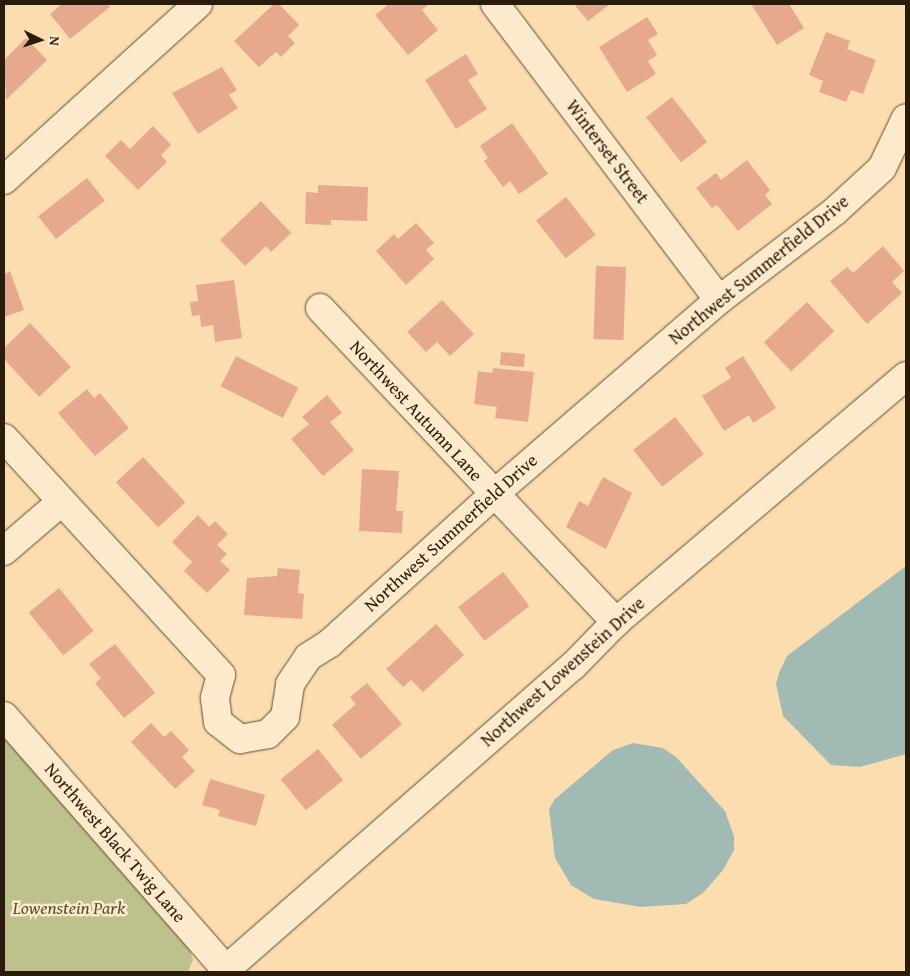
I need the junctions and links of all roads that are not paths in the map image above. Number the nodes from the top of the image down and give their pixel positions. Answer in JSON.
{"nodes":[{"id":1,"x":198,"y":4,"type":"edge"},
{"id":2,"x":496,"y":4,"type":"edge"},
{"id":3,"x":906,"y":118,"type":"edge"},
{"id":4,"x":4,"y":180,"type":"edge"},
{"id":5,"x":719,"y":300,"type":"junction"},
{"id":6,"x":320,"y":308,"type":"dead end"},
{"id":7,"x":906,"y":376,"type":"edge"},
{"id":8,"x":4,"y":438,"type":"edge"},
{"id":9,"x":493,"y":495,"type":"junction"},
{"id":10,"x":61,"y":502,"type":"junction"},
{"id":11,"x":4,"y":552,"type":"edge"},
{"id":12,"x":616,"y":622,"type":"junction"},
{"id":13,"x":4,"y":716,"type":"edge"},
{"id":14,"x":226,"y":971,"type":"edge"}],
"edges":[{"from":1,"to":4,"type":"street"},
{"from":2,"to":5,"type":"street","name":"Winterset Street"},
{"from":3,"to":5,"type":"street","name":"Northwest Summerfield Drive"},
{"from":5,"to":9,"type":"street","name":"Northwest Summerfield Drive"},
{"from":6,"to":9,"type":"street","name":"Northwest Autumn Lane"},
{"from":7,"to":12,"type":"street","name":"Northwest Lowenstein Drive"},
{"from":8,"to":10,"type":"street","name":"Northwest Summerfield Drive"},
{"from":9,"to":10,"type":"street","name":"Northwest Summerfield Drive"},
{"from":9,"to":12,"type":"street","name":"Northwest Autumn Lane"},
{"from":10,"to":11,"type":"street"},
{"from":12,"to":14,"type":"street","name":"Northwest Lowenstein Drive"},
{"from":13,"to":14,"type":"street","name":"Northwest Black Twig Lane"}]}
